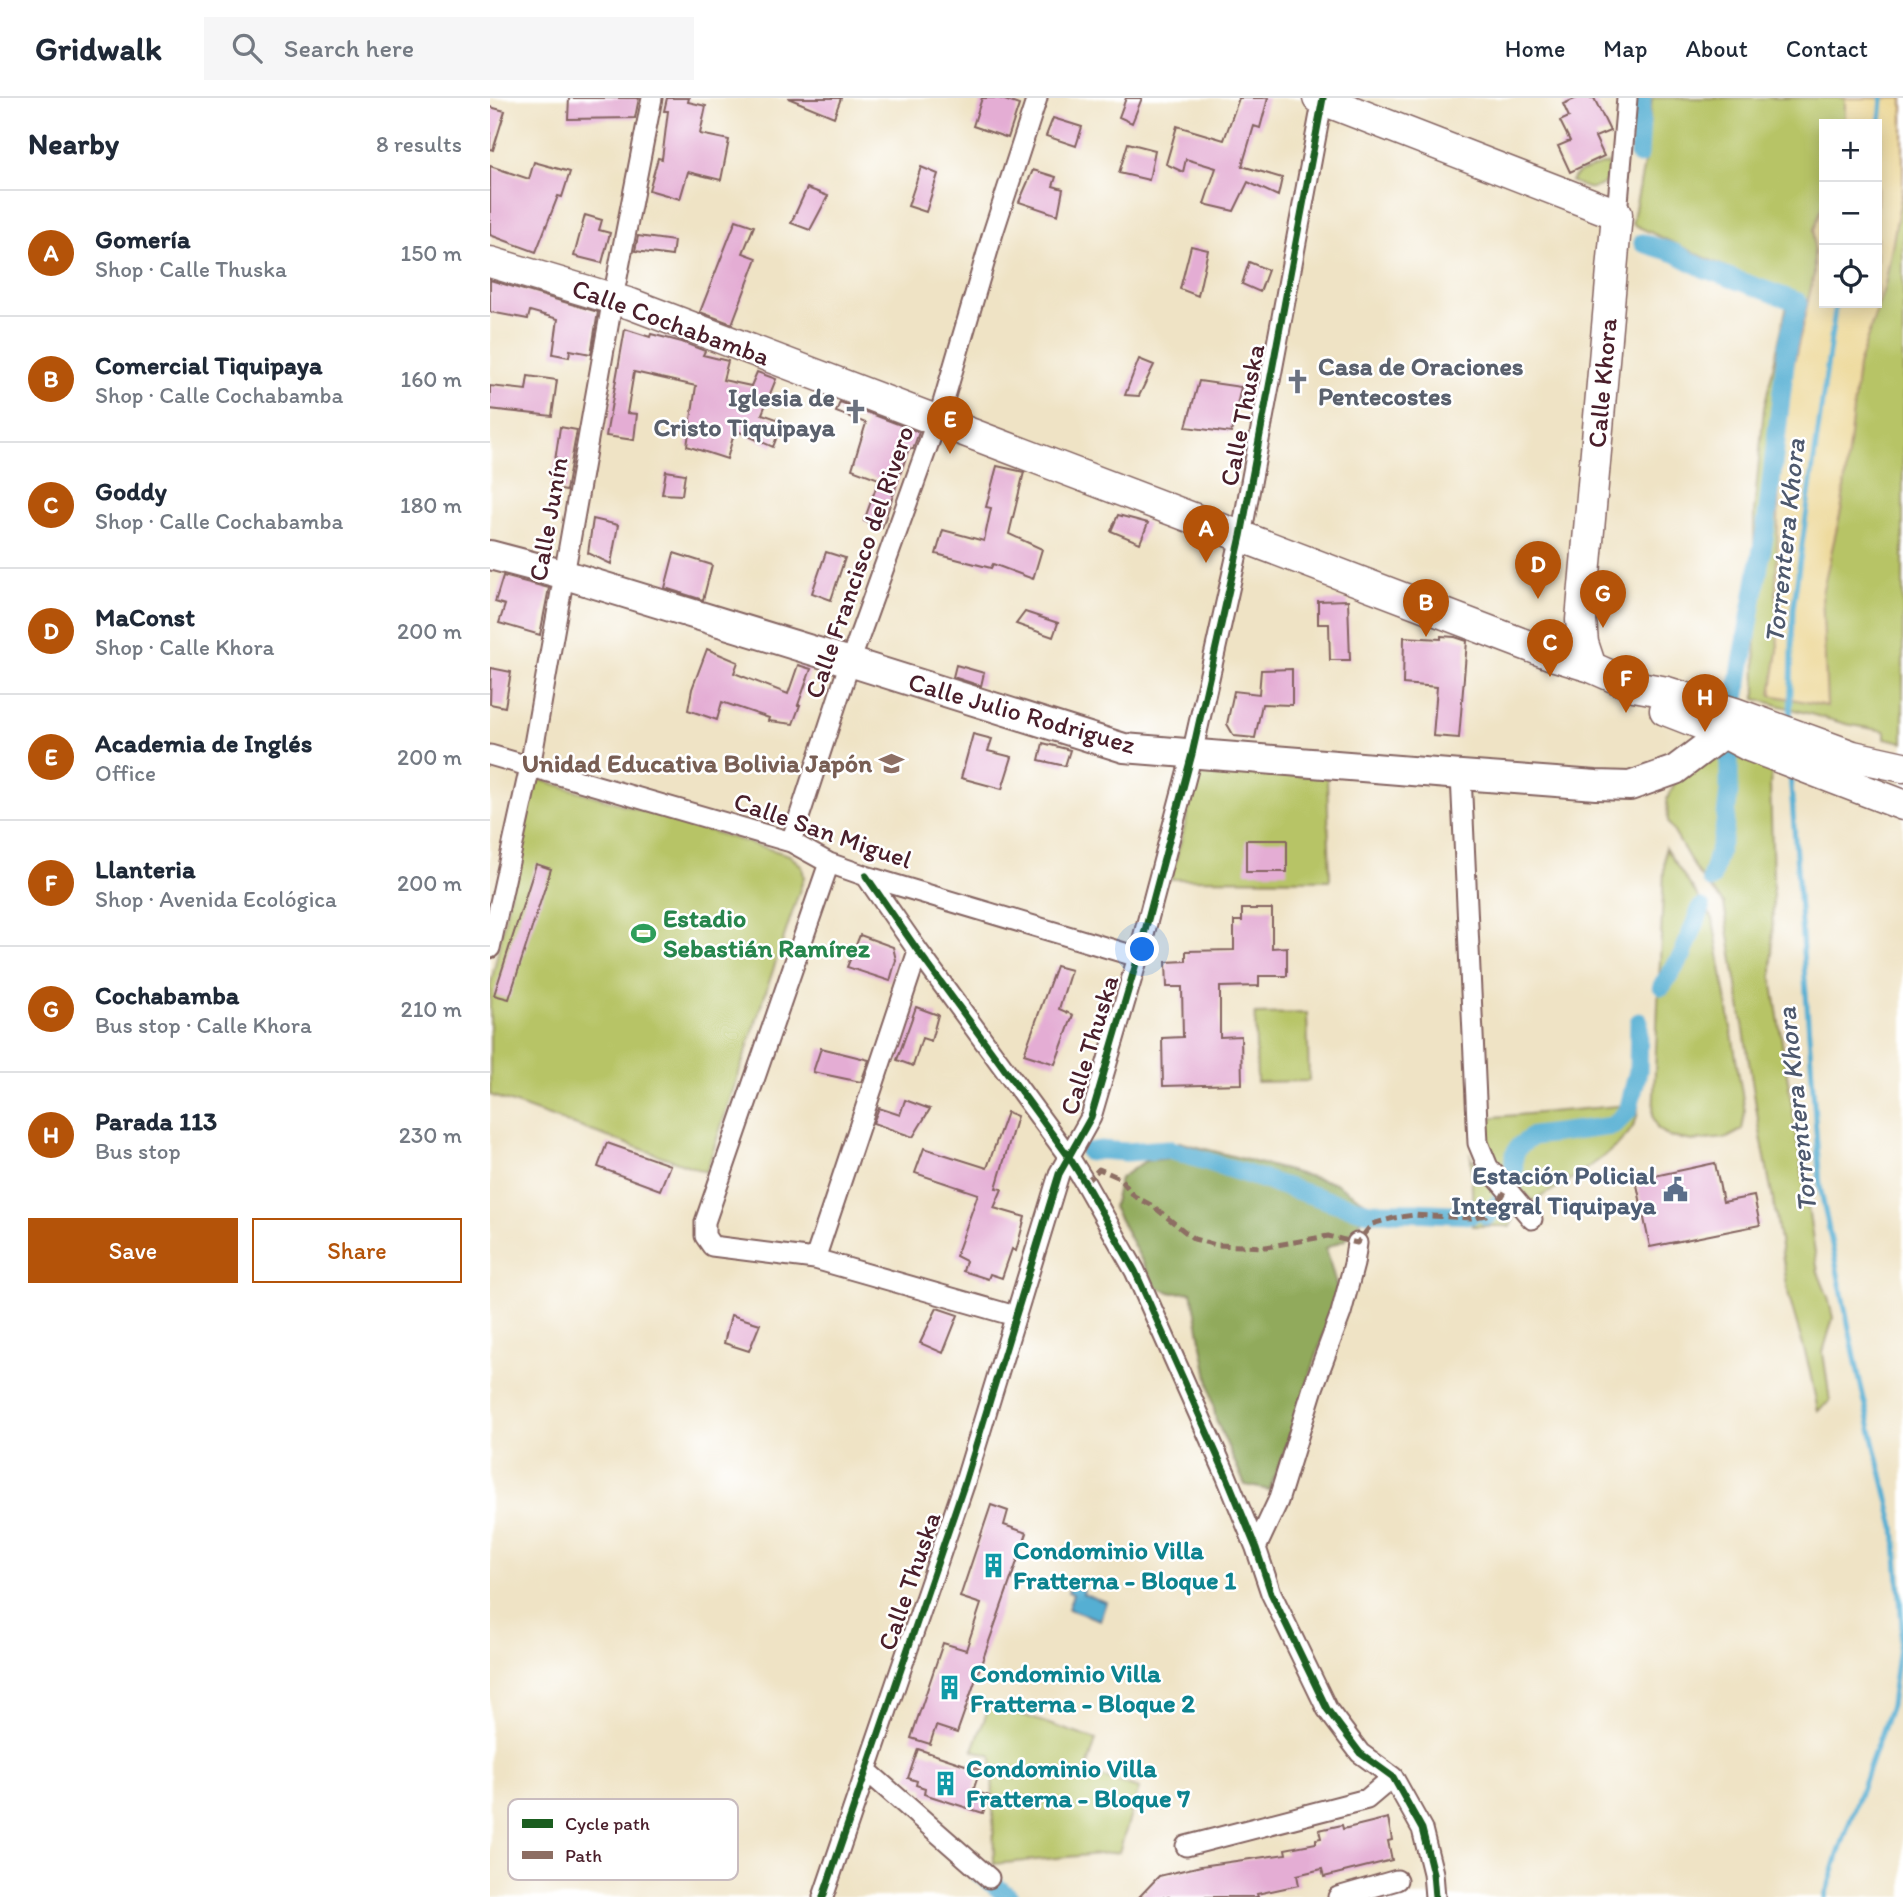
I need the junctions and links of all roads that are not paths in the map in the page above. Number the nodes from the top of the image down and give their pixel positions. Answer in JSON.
{"nodes":[{"id":1,"x":652,"y":98,"type":"edge"},
{"id":2,"x":1037,"y":98,"type":"edge"},
{"id":3,"x":1627,"y":98,"type":"edge"},
{"id":4,"x":1321,"y":99,"type":"edge"},
{"id":5,"x":1617,"y":214,"type":"junction"},
{"id":6,"x":490,"y":262,"type":"edge"},
{"id":7,"x":613,"y":298,"type":"junction"},
{"id":8,"x":936,"y":420,"type":"junction"},
{"id":9,"x":1241,"y":536,"type":"junction"},
{"id":10,"x":490,"y":555,"type":"edge"},
{"id":11,"x":566,"y":575,"type":"junction"},
{"id":12,"x":850,"y":662,"type":"junction"},
{"id":13,"x":1591,"y":667,"type":"junction"},
{"id":14,"x":1634,"y":686,"type":"junction"},
{"id":15,"x":1724,"y":733,"type":"junction"},
{"id":16,"x":1767,"y":734,"type":"junction"},
{"id":17,"x":1192,"y":754,"type":"junction"},
{"id":18,"x":490,"y":755,"type":"edge"},
{"id":19,"x":1826,"y":760,"type":"junction"},
{"id":20,"x":530,"y":767,"type":"junction"},
{"id":21,"x":1903,"y":767,"type":"edge"},
{"id":22,"x":1461,"y":775,"type":"junction"},
{"id":23,"x":1903,"y":805,"type":"edge"},
{"id":24,"x":791,"y":842,"type":"junction"},
{"id":25,"x":829,"y":863,"type":"junction"},
{"id":26,"x":866,"y":876,"type":"junction"},
{"id":27,"x":490,"y":948,"type":"edge"},
{"id":28,"x":918,"y":951,"type":"junction"},
{"id":29,"x":1138,"y":957,"type":"junction"},
{"id":30,"x":1069,"y":1157,"type":"junction"},
{"id":31,"x":1532,"y":1219,"type":"dead end"},
{"id":32,"x":1357,"y":1243,"type":"dead end"},
{"id":33,"x":815,"y":1259,"type":"junction"},
{"id":34,"x":1015,"y":1316,"type":"junction"},
{"id":35,"x":1255,"y":1548,"type":"junction"},
{"id":36,"x":866,"y":1770,"type":"junction"},
{"id":37,"x":1393,"y":1777,"type":"junction"},
{"id":38,"x":1186,"y":1846,"type":"dead end"},
{"id":39,"x":989,"y":1878,"type":"dead end"},
{"id":40,"x":1397,"y":1880,"type":"dead end"},
{"id":41,"x":823,"y":1897,"type":"edge"},
{"id":42,"x":1338,"y":1897,"type":"edge"},
{"id":43,"x":1435,"y":1897,"type":"edge"}],
"edges":[{"from":1,"to":7,"type":"street","name":"Calle Junín"},
{"from":2,"to":8,"type":"street","name":"Calle Francisco del Rivero"},
{"from":3,"to":5,"type":"street","name":"Calle Khora"},
{"from":4,"to":5,"type":"main road"},
{"from":4,"to":9,"type":"street","name":"Calle Thuska"},
{"from":5,"to":13,"type":"main road","name":"Calle Khora"},
{"from":6,"to":7,"type":"main road","name":"Calle Cochabamba"},
{"from":7,"to":8,"type":"main road","name":"Calle Cochabamba"},
{"from":7,"to":11,"type":"street","name":"Calle Junín"},
{"from":8,"to":9,"type":"main road","name":"Calle Cochabamba"},
{"from":8,"to":12,"type":"street","name":"Calle Francisco del Rivero"},
{"from":9,"to":13,"type":"main road","name":"Calle Cochabamba"},
{"from":9,"to":17,"type":"street","name":"Calle Thuska"},
{"from":10,"to":11,"type":"main road","name":"Calle Julio Rodriguez"},
{"from":11,"to":12,"type":"main road","name":"Calle Julio Rodriguez"},
{"from":11,"to":20,"type":"street","name":"Calle Junín"},
{"from":12,"to":17,"type":"main road","name":"Calle Julio Rodriguez"},
{"from":12,"to":24,"type":"street","name":"Calle Francisco del Rivero"},
{"from":13,"to":14,"type":"main road","name":"Calle Cochabamba"},
{"from":14,"to":15,"type":"main road"},
{"from":14,"to":16,"type":"main road"},
{"from":15,"to":16,"type":"main road"},
{"from":15,"to":22,"type":"main road","name":"Calle Julio Rodriguez"},
{"from":16,"to":19,"type":"main road"},
{"from":17,"to":22,"type":"main road","name":"Calle Julio Rodriguez"},
{"from":17,"to":29,"type":"street","name":"Calle Thuska"},
{"from":18,"to":20,"type":"street","name":"Calle San Miguel"},
{"from":19,"to":21,"type":"main road"},
{"from":19,"to":23,"type":"main road"},
{"from":20,"to":24,"type":"street","name":"Calle San Miguel"},
{"from":20,"to":27,"type":"street","name":"Calle Junín"},
{"from":22,"to":31,"type":"street"},
{"from":24,"to":25,"type":"street","name":"Calle San Miguel"},
{"from":25,"to":26,"type":"street","name":"Calle San Miguel"},
{"from":25,"to":33,"type":"street"},
{"from":26,"to":28,"type":"street"},
{"from":26,"to":29,"type":"street","name":"Calle San Miguel"},
{"from":28,"to":30,"type":"street"},
{"from":28,"to":33,"type":"street"},
{"from":29,"to":30,"type":"street","name":"Calle Thuska"},
{"from":30,"to":34,"type":"street","name":"Calle Thuska"},
{"from":30,"to":35,"type":"street"},
{"from":32,"to":35,"type":"street"},
{"from":33,"to":34,"type":"street"},
{"from":34,"to":36,"type":"street","name":"Calle Thuska"},
{"from":35,"to":37,"type":"street"},
{"from":36,"to":39,"type":"street"},
{"from":36,"to":41,"type":"street","name":"Calle Thuska"},
{"from":37,"to":38,"type":"street"},
{"from":37,"to":43,"type":"street"},
{"from":40,"to":42,"type":"street"}]}
